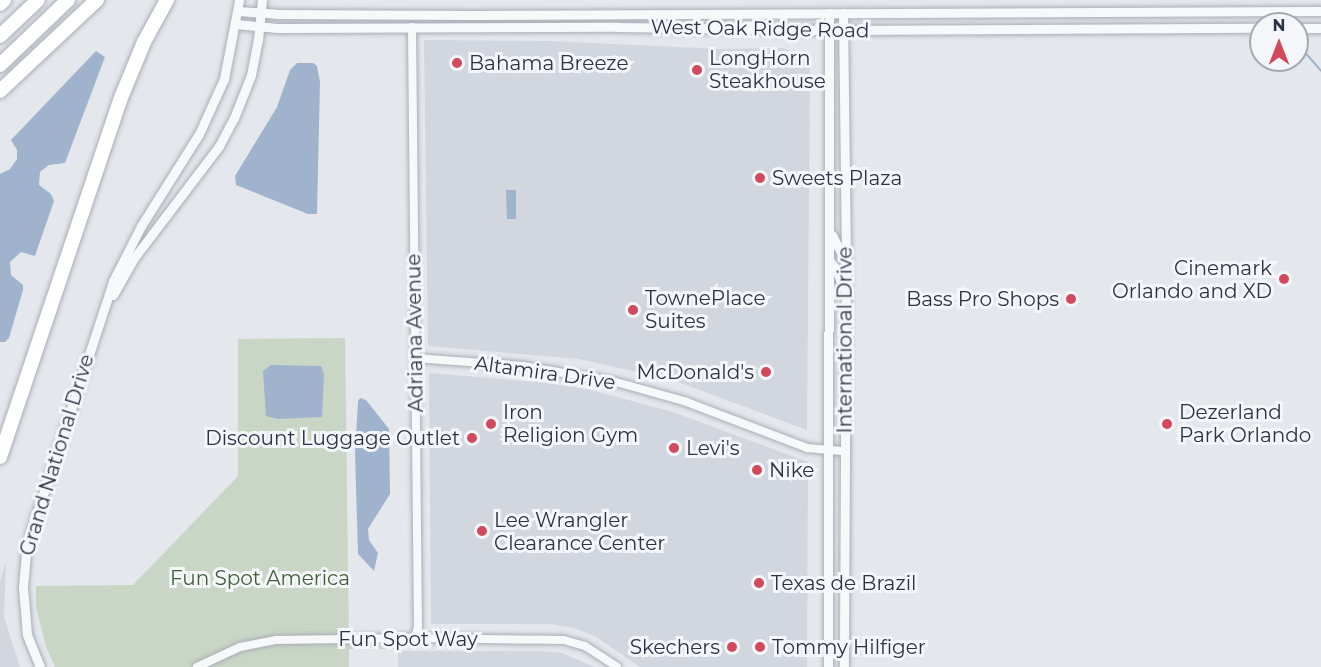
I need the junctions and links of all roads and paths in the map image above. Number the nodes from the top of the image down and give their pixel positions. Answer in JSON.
{"nodes":[{"id":1,"x":4,"y":0,"type":"edge"},
{"id":2,"x":26,"y":0,"type":"edge"},
{"id":3,"x":38,"y":0,"type":"edge"},
{"id":4,"x":68,"y":0,"type":"edge"},
{"id":5,"x":97,"y":0,"type":"edge"},
{"id":6,"x":166,"y":0,"type":"edge"},
{"id":7,"x":239,"y":0,"type":"edge"},
{"id":8,"x":262,"y":0,"type":"edge"},
{"id":9,"x":0,"y":4,"type":"edge"},
{"id":10,"x":238,"y":11,"type":"junction"},
{"id":11,"x":1201,"y":11,"type":"junction"},
{"id":12,"x":1321,"y":11,"type":"edge"},
{"id":13,"x":261,"y":13,"type":"junction"},
{"id":14,"x":830,"y":13,"type":"junction"},
{"id":15,"x":843,"y":13,"type":"junction"},
{"id":16,"x":236,"y":24,"type":"junction"},
{"id":17,"x":0,"y":25,"type":"edge"},
{"id":18,"x":260,"y":27,"type":"junction"},
{"id":19,"x":412,"y":27,"type":"junction"},
{"id":20,"x":1176,"y":28,"type":"junction"},
{"id":21,"x":1249,"y":28,"type":"edge"},
{"id":22,"x":829,"y":30,"type":"junction"},
{"id":23,"x":843,"y":30,"type":"junction"},
{"id":24,"x":0,"y":36,"type":"edge"},
{"id":25,"x":0,"y":65,"type":"edge"},
{"id":26,"x":0,"y":92,"type":"edge"},
{"id":27,"x":829,"y":224,"type":"junction"},
{"id":28,"x":829,"y":260,"type":"junction"},
{"id":29,"x":846,"y":263,"type":"junction"},
{"id":30,"x":845,"y":295,"type":"junction"},
{"id":31,"x":102,"y":315,"type":"junction"},
{"id":32,"x":415,"y":358,"type":"junction"},
{"id":33,"x":845,"y":451,"type":"junction"},
{"id":34,"x":828,"y":452,"type":"junction"},
{"id":35,"x":0,"y":457,"type":"edge"},
{"id":36,"x":415,"y":638,"type":"junction"},
{"id":37,"x":40,"y":667,"type":"edge"},
{"id":38,"x":197,"y":667,"type":"edge"},
{"id":39,"x":617,"y":667,"type":"edge"},
{"id":40,"x":828,"y":667,"type":"edge"},
{"id":41,"x":844,"y":667,"type":"edge"}],
"edges":[{"from":1,"to":9,"type":"highway"},
{"from":2,"to":17,"type":"highway"},
{"from":3,"to":24,"type":"highway"},
{"from":4,"to":25,"type":"highway"},
{"from":5,"to":26,"type":"highway"},
{"from":6,"to":35,"type":"highway"},
{"from":7,"to":10,"type":"street","name":"Grand National Drive"},
{"from":8,"to":13,"type":"street","name":"Grand National Drive"},
{"from":10,"to":13,"type":"street","name":"West Oak Ridge Road"},
{"from":10,"to":16,"type":"street","name":"Grand National Drive"},
{"from":11,"to":12,"type":"street","name":"West Oak Ridge Road"},
{"from":11,"to":15,"type":"street","name":"West Oak Ridge Road"},
{"from":11,"to":20,"type":"street"},
{"from":13,"to":14,"type":"street","name":"West Oak Ridge Road"},
{"from":13,"to":18,"type":"street","name":"Grand National Drive"},
{"from":14,"to":15,"type":"street","name":"West Oak Ridge Road"},
{"from":14,"to":22,"type":"street","name":"International Drive"},
{"from":15,"to":23,"type":"street","name":"International Drive"},
{"from":16,"to":18,"type":"street","name":"West Oak Ridge Road"},
{"from":16,"to":31,"type":"street","name":"Grand National Drive"},
{"from":18,"to":19,"type":"street","name":"West Oak Ridge Road"},
{"from":18,"to":31,"type":"street","name":"Grand National Drive"},
{"from":19,"to":22,"type":"street","name":"West Oak Ridge Road"},
{"from":19,"to":32,"type":"street","name":"Adriana Avenue"},
{"from":20,"to":21,"type":"street","name":"West Oak Ridge Road"},
{"from":20,"to":23,"type":"street","name":"West Oak Ridge Road"},
{"from":22,"to":23,"type":"street","name":"West Oak Ridge Road"},
{"from":22,"to":27,"type":"street","name":"International Drive"},
{"from":23,"to":29,"type":"street","name":"International Drive"},
{"from":27,"to":28,"type":"street","name":"International Drive"},
{"from":27,"to":29,"type":"street"},
{"from":28,"to":30,"type":"street"},
{"from":28,"to":34,"type":"street","name":"International Drive"},
{"from":29,"to":30,"type":"street","name":"International Drive"},
{"from":30,"to":33,"type":"street","name":"International Drive"},
{"from":31,"to":37,"type":"street","name":"Grand National Drive"},
{"from":32,"to":34,"type":"street","name":"Altamira Drive"},
{"from":32,"to":36,"type":"street","name":"Adriana Avenue"},
{"from":33,"to":34,"type":"street","name":"Altamira Drive"},
{"from":33,"to":41,"type":"street","name":"International Drive"},
{"from":34,"to":40,"type":"street","name":"International Drive"},
{"from":36,"to":38,"type":"street","name":"Fun Spot Way"},
{"from":36,"to":39,"type":"street","name":"Fun Spot Way"}]}
